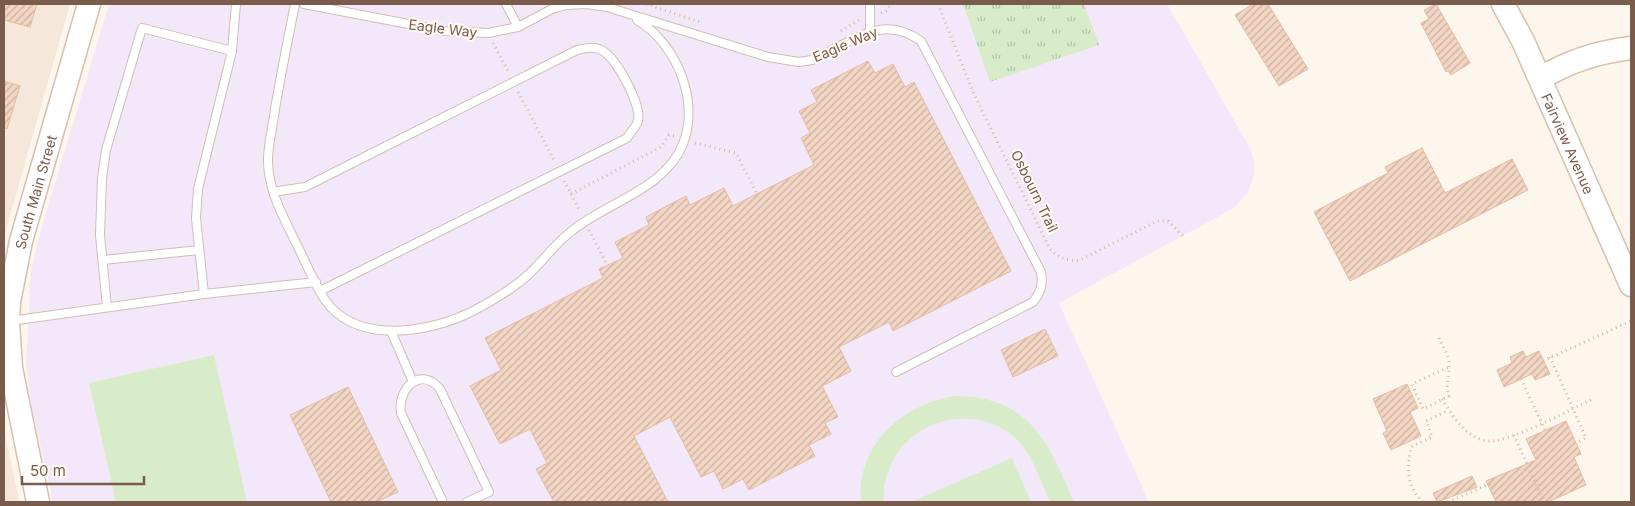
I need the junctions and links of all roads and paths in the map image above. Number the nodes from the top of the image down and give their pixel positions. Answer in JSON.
{"nodes":[{"id":1,"x":89,"y":4,"type":"edge"},
{"id":2,"x":236,"y":4,"type":"edge"},
{"id":3,"x":295,"y":4,"type":"edge"},
{"id":4,"x":304,"y":4,"type":"edge"},
{"id":5,"x":506,"y":4,"type":"edge"},
{"id":6,"x":646,"y":4,"type":"edge"},
{"id":7,"x":870,"y":4,"type":"edge"},
{"id":8,"x":891,"y":4,"type":"edge"},
{"id":9,"x":938,"y":4,"type":"edge"},
{"id":10,"x":1503,"y":4,"type":"edge"},
{"id":11,"x":886,"y":11,"type":"dead end"},
{"id":12,"x":626,"y":14,"type":"junction"},
{"id":13,"x":852,"y":23,"type":"dead end"},
{"id":14,"x":708,"y":24,"type":"dead end"},
{"id":15,"x":518,"y":27,"type":"junction"},
{"id":16,"x":840,"y":32,"type":"dead end"},
{"id":17,"x":870,"y":32,"type":"junction"},
{"id":18,"x":488,"y":33,"type":"junction"},
{"id":19,"x":1631,"y":48,"type":"edge"},
{"id":20,"x":232,"y":51,"type":"junction"},
{"id":21,"x":1540,"y":79,"type":"junction"},
{"id":22,"x":513,"y":83,"type":"junction"},
{"id":23,"x":560,"y":173,"type":"junction"},
{"id":24,"x":273,"y":192,"type":"junction"},
{"id":25,"x":584,"y":220,"type":"junction"},
{"id":26,"x":1183,"y":236,"type":"dead end"},
{"id":27,"x":199,"y":250,"type":"junction"},
{"id":28,"x":103,"y":260,"type":"junction"},
{"id":29,"x":608,"y":265,"type":"dead end"},
{"id":30,"x":316,"y":282,"type":"junction"},
{"id":31,"x":1631,"y":284,"type":"edge"},
{"id":32,"x":320,"y":291,"type":"junction"},
{"id":33,"x":204,"y":294,"type":"junction"},
{"id":34,"x":108,"y":307,"type":"junction"},
{"id":35,"x":1631,"y":321,"type":"edge"},
{"id":36,"x":8,"y":322,"type":"junction"},
{"id":37,"x":391,"y":331,"type":"junction"},
{"id":38,"x":1438,"y":338,"type":"dead end"},
{"id":39,"x":1550,"y":357,"type":"junction"},
{"id":40,"x":1543,"y":360,"type":"dead end"},
{"id":41,"x":1449,"y":367,"type":"junction"},
{"id":42,"x":896,"y":372,"type":"dead end"},
{"id":43,"x":1521,"y":379,"type":"dead end"},
{"id":44,"x":413,"y":382,"type":"junction"},
{"id":45,"x":1442,"y":399,"type":"junction"},
{"id":46,"x":1594,"y":399,"type":"dead end"},
{"id":47,"x":1573,"y":408,"type":"junction"},
{"id":48,"x":1449,"y":410,"type":"junction"},
{"id":49,"x":1541,"y":422,"type":"junction"},
{"id":50,"x":1545,"y":430,"type":"dead end"},
{"id":51,"x":1514,"y":435,"type":"junction"},
{"id":52,"x":1576,"y":443,"type":"dead end"},
{"id":53,"x":1527,"y":464,"type":"dead end"},
{"id":54,"x":1530,"y":471,"type":"dead end"},
{"id":55,"x":1494,"y":482,"type":"dead end"},
{"id":56,"x":38,"y":502,"type":"edge"},
{"id":57,"x":443,"y":502,"type":"edge"},
{"id":58,"x":467,"y":502,"type":"edge"},
{"id":59,"x":1423,"y":502,"type":"edge"},
{"id":60,"x":1448,"y":502,"type":"edge"},
{"id":61,"x":1544,"y":502,"type":"edge"}],
"edges":[{"from":1,"to":36,"type":"street","name":"South Main Street"},
{"from":2,"to":20,"type":"lane"},
{"from":3,"to":24,"type":"lane"},
{"from":4,"to":18,"type":"lane","name":"Eagle Way"},
{"from":5,"to":15,"type":"lane"},
{"from":6,"to":14,"type":"path"},
{"from":7,"to":17,"type":"lane"},
{"from":8,"to":11,"type":"path"},
{"from":9,"to":26,"type":"path","name":"Osbourn Trail"},
{"from":10,"to":21,"type":"street","name":"Fairview Avenue"},
{"from":12,"to":15,"type":"lane","name":"Eagle Way"},
{"from":12,"to":17,"type":"lane","name":"Eagle Way"},
{"from":12,"to":25,"type":"lane"},
{"from":13,"to":16,"type":"path"},
{"from":15,"to":18,"type":"lane","name":"Eagle Way"},
{"from":17,"to":42,"type":"lane","name":"Eagle Way"},
{"from":18,"to":22,"type":"path"},
{"from":19,"to":21,"type":"street"},
{"from":20,"to":27,"type":"lane"},
{"from":20,"to":28,"type":"lane"},
{"from":21,"to":31,"type":"street","name":"Fairview Avenue"},
{"from":22,"to":23,"type":"path"},
{"from":22,"to":23,"type":"lane"},
{"from":22,"to":24,"type":"lane"},
{"from":23,"to":25,"type":"path"},
{"from":23,"to":32,"type":"lane"},
{"from":24,"to":30,"type":"lane"},
{"from":25,"to":29,"type":"path"},
{"from":25,"to":37,"type":"lane"},
{"from":27,"to":28,"type":"lane"},
{"from":27,"to":33,"type":"lane"},
{"from":28,"to":34,"type":"lane"},
{"from":30,"to":32,"type":"lane"},
{"from":30,"to":33,"type":"lane"},
{"from":32,"to":37,"type":"lane"},
{"from":33,"to":34,"type":"lane"},
{"from":34,"to":36,"type":"lane"},
{"from":35,"to":39,"type":"path"},
{"from":36,"to":56,"type":"street","name":"South Main Street"},
{"from":37,"to":44,"type":"lane"},
{"from":38,"to":41,"type":"path"},
{"from":39,"to":40,"type":"path"},
{"from":39,"to":47,"type":"path"},
{"from":41,"to":45,"type":"path"},
{"from":41,"to":45,"type":"path"},
{"from":43,"to":49,"type":"path"},
{"from":44,"to":57,"type":"lane"},
{"from":44,"to":58,"type":"lane"},
{"from":45,"to":48,"type":"path"},
{"from":46,"to":47,"type":"path"},
{"from":47,"to":49,"type":"path"},
{"from":47,"to":52,"type":"path"},
{"from":48,"to":51,"type":"path"},
{"from":48,"to":59,"type":"path"},
{"from":49,"to":50,"type":"path"},
{"from":49,"to":51,"type":"path"},
{"from":51,"to":53,"type":"path"},
{"from":54,"to":61,"type":"path"},
{"from":55,"to":60,"type":"path"}]}
